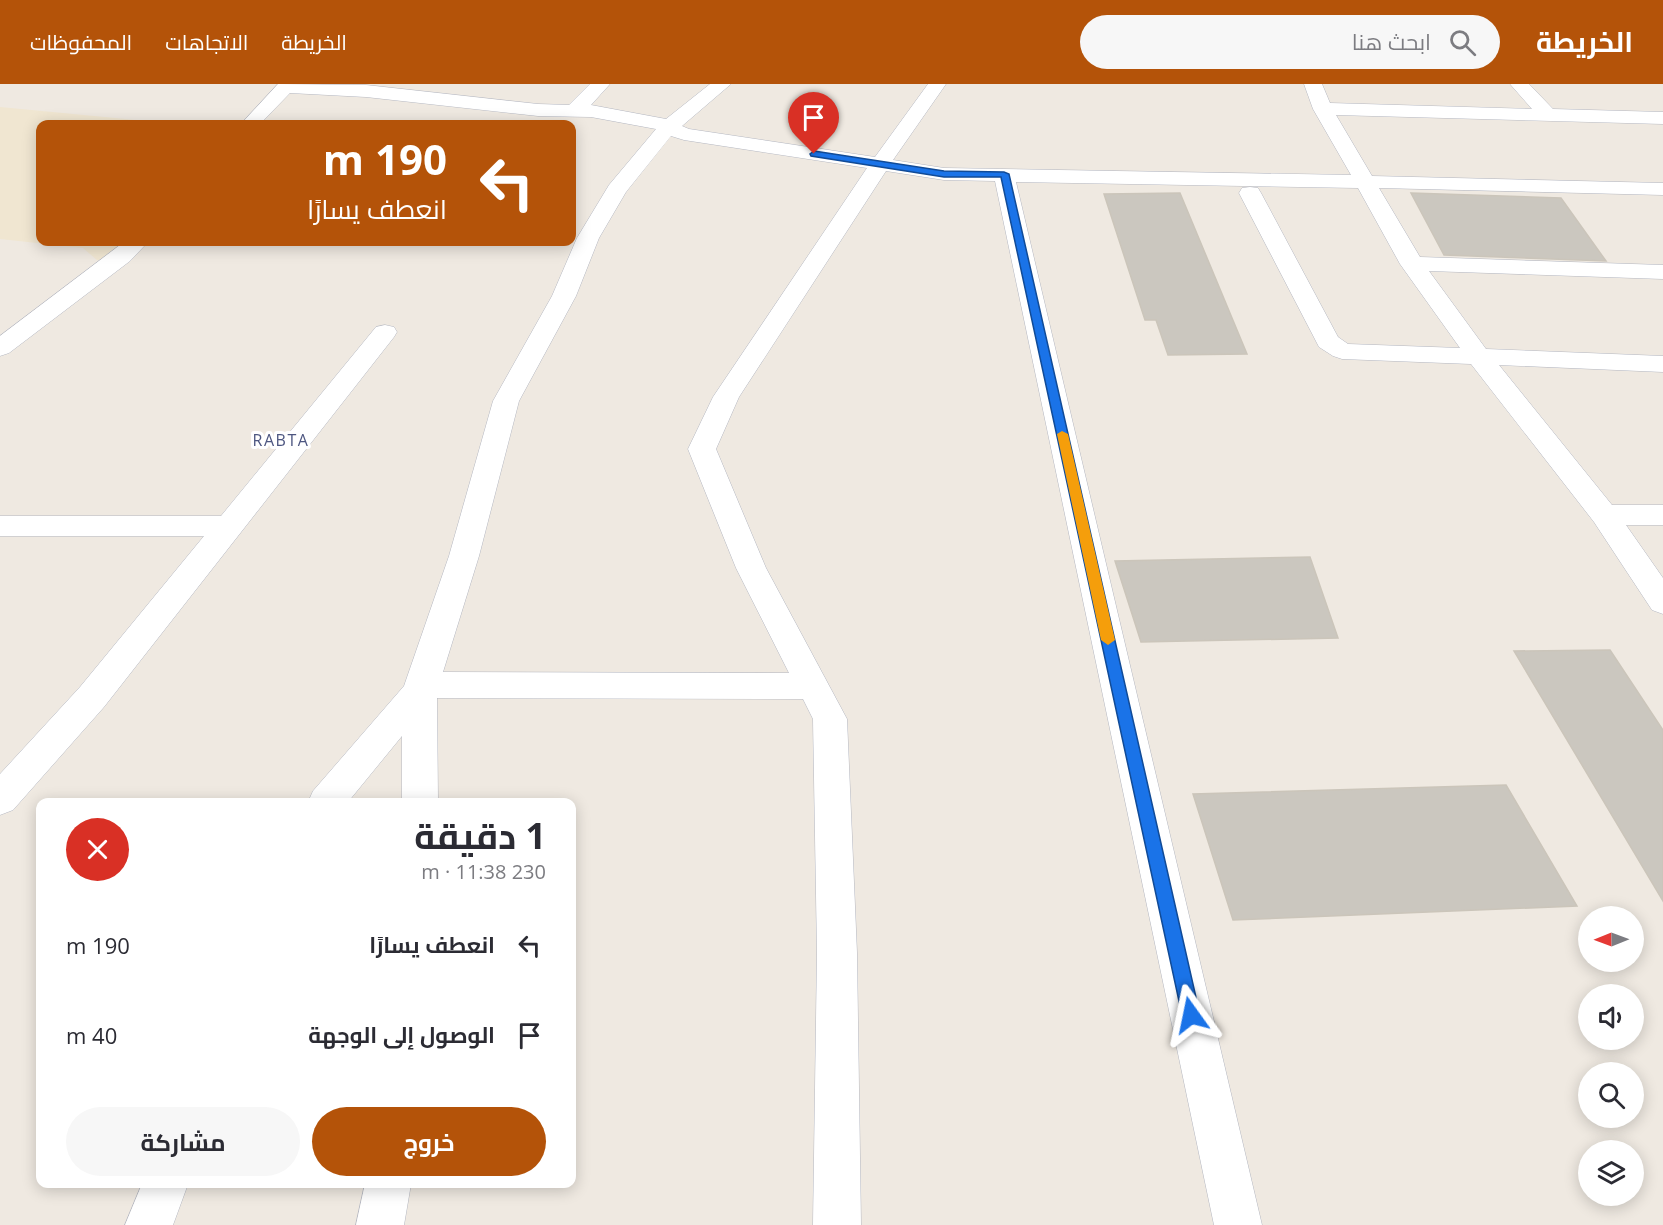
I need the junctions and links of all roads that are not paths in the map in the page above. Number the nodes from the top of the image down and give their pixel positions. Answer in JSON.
{"nodes":[{"id":1,"x":601,"y":84,"type":"edge"},
{"id":2,"x":722,"y":84,"type":"edge"},
{"id":3,"x":937,"y":84,"type":"edge"},
{"id":4,"x":1313,"y":84,"type":"edge"},
{"id":5,"x":1519,"y":84,"type":"edge"},
{"id":6,"x":286,"y":86,"type":"edge"},
{"id":7,"x":1323,"y":109,"type":"junction"},
{"id":8,"x":574,"y":111,"type":"junction"},
{"id":9,"x":1548,"y":115,"type":"junction"},
{"id":10,"x":1663,"y":118,"type":"edge"},
{"id":11,"x":254,"y":120,"type":"edge"},
{"id":12,"x":668,"y":127,"type":"junction"},
{"id":13,"x":880,"y":164,"type":"junction"},
{"id":14,"x":1004,"y":174,"type":"junction"},
{"id":15,"x":1365,"y":181,"type":"junction"},
{"id":16,"x":1663,"y":189,"type":"edge"},
{"id":17,"x":1250,"y":193,"type":"dead end"},
{"id":18,"x":132,"y":246,"type":"edge"},
{"id":19,"x":1412,"y":264,"type":"junction"},
{"id":20,"x":1663,"y":272,"type":"edge"},
{"id":21,"x":0,"y":318,"type":"edge"},
{"id":22,"x":32,"y":322,"type":"junction"},
{"id":23,"x":385,"y":332,"type":"dead end"},
{"id":24,"x":0,"y":348,"type":"edge"},
{"id":25,"x":1479,"y":357,"type":"junction"},
{"id":26,"x":1663,"y":364,"type":"edge"},
{"id":27,"x":1604,"y":515,"type":"junction"},
{"id":28,"x":1663,"y":515,"type":"edge"},
{"id":29,"x":0,"y":526,"type":"edge"},
{"id":30,"x":229,"y":526,"type":"junction"},
{"id":31,"x":1663,"y":602,"type":"edge"},
{"id":32,"x":812,"y":686,"type":"junction"},
{"id":33,"x":420,"y":688,"type":"junction"},
{"id":34,"x":329,"y":798,"type":"edge"},
{"id":35,"x":420,"y":798,"type":"edge"},
{"id":36,"x":0,"y":799,"type":"edge"},
{"id":37,"x":163,"y":1188,"type":"edge"},
{"id":38,"x":387,"y":1188,"type":"edge"},
{"id":39,"x":149,"y":1225,"type":"edge"},
{"id":40,"x":380,"y":1225,"type":"edge"},
{"id":41,"x":837,"y":1225,"type":"edge"},
{"id":42,"x":1238,"y":1225,"type":"edge"}],
"edges":[{"from":1,"to":8,"type":"street"},
{"from":2,"to":12,"type":"street"},
{"from":3,"to":13,"type":"street"},
{"from":4,"to":7,"type":"street"},
{"from":5,"to":9,"type":"street"},
{"from":6,"to":8,"type":"street"},
{"from":6,"to":11,"type":"street"},
{"from":7,"to":9,"type":"street"},
{"from":7,"to":15,"type":"street"},
{"from":8,"to":12,"type":"street"},
{"from":9,"to":10,"type":"street"},
{"from":12,"to":13,"type":"street"},
{"from":12,"to":33,"type":"street"},
{"from":13,"to":14,"type":"street"},
{"from":13,"to":32,"type":"street"},
{"from":14,"to":15,"type":"street"},
{"from":14,"to":42,"type":"street"},
{"from":15,"to":16,"type":"street"},
{"from":15,"to":19,"type":"street"},
{"from":17,"to":25,"type":"street"},
{"from":18,"to":22,"type":"street"},
{"from":19,"to":20,"type":"street"},
{"from":19,"to":25,"type":"street"},
{"from":21,"to":22,"type":"street"},
{"from":22,"to":24,"type":"street"},
{"from":23,"to":30,"type":"street"},
{"from":25,"to":26,"type":"street"},
{"from":25,"to":27,"type":"street"},
{"from":27,"to":28,"type":"street"},
{"from":27,"to":31,"type":"street"},
{"from":29,"to":30,"type":"street"},
{"from":30,"to":36,"type":"street"},
{"from":32,"to":33,"type":"street"},
{"from":32,"to":41,"type":"street"},
{"from":33,"to":34,"type":"street"},
{"from":33,"to":35,"type":"street"},
{"from":37,"to":39,"type":"street"},
{"from":38,"to":40,"type":"street"}]}
